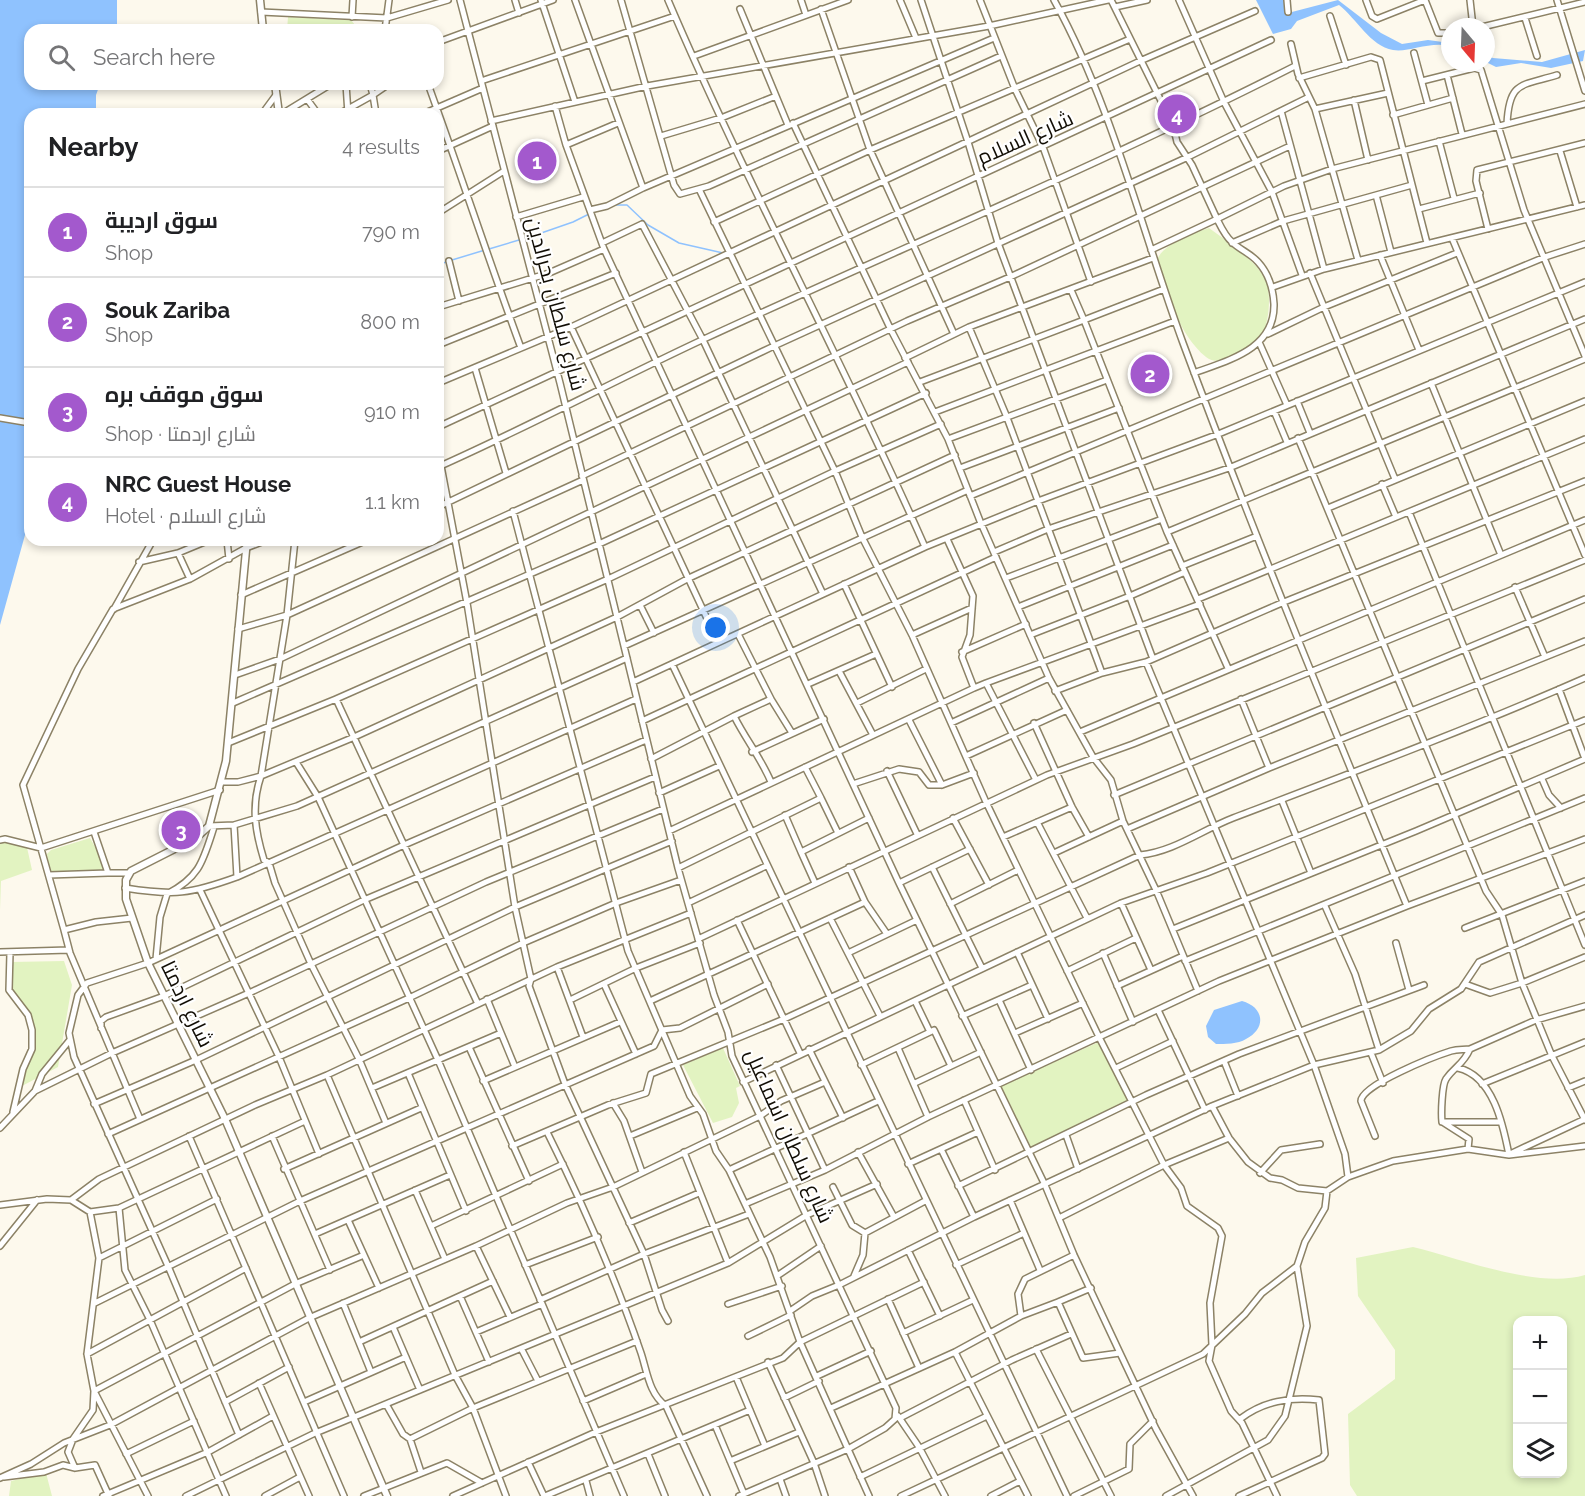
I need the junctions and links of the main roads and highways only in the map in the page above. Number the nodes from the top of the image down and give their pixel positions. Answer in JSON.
{"nodes":[{"id":1,"x":260,"y":0,"type":"edge"},
{"id":2,"x":262,"y":24,"type":"edge"},
{"id":3,"x":276,"y":90,"type":"edge"},
{"id":4,"x":279,"y":108,"type":"edge"},
{"id":5,"x":246,"y":546,"type":"edge"},
{"id":6,"x":387,"y":1496,"type":"edge"}],
"edges":[{"from":1,"to":2,"type":"main road"},
{"from":3,"to":4,"type":"main road"},
{"from":5,"to":6,"type":"main road","name":"شارع اردمتا"}]}
